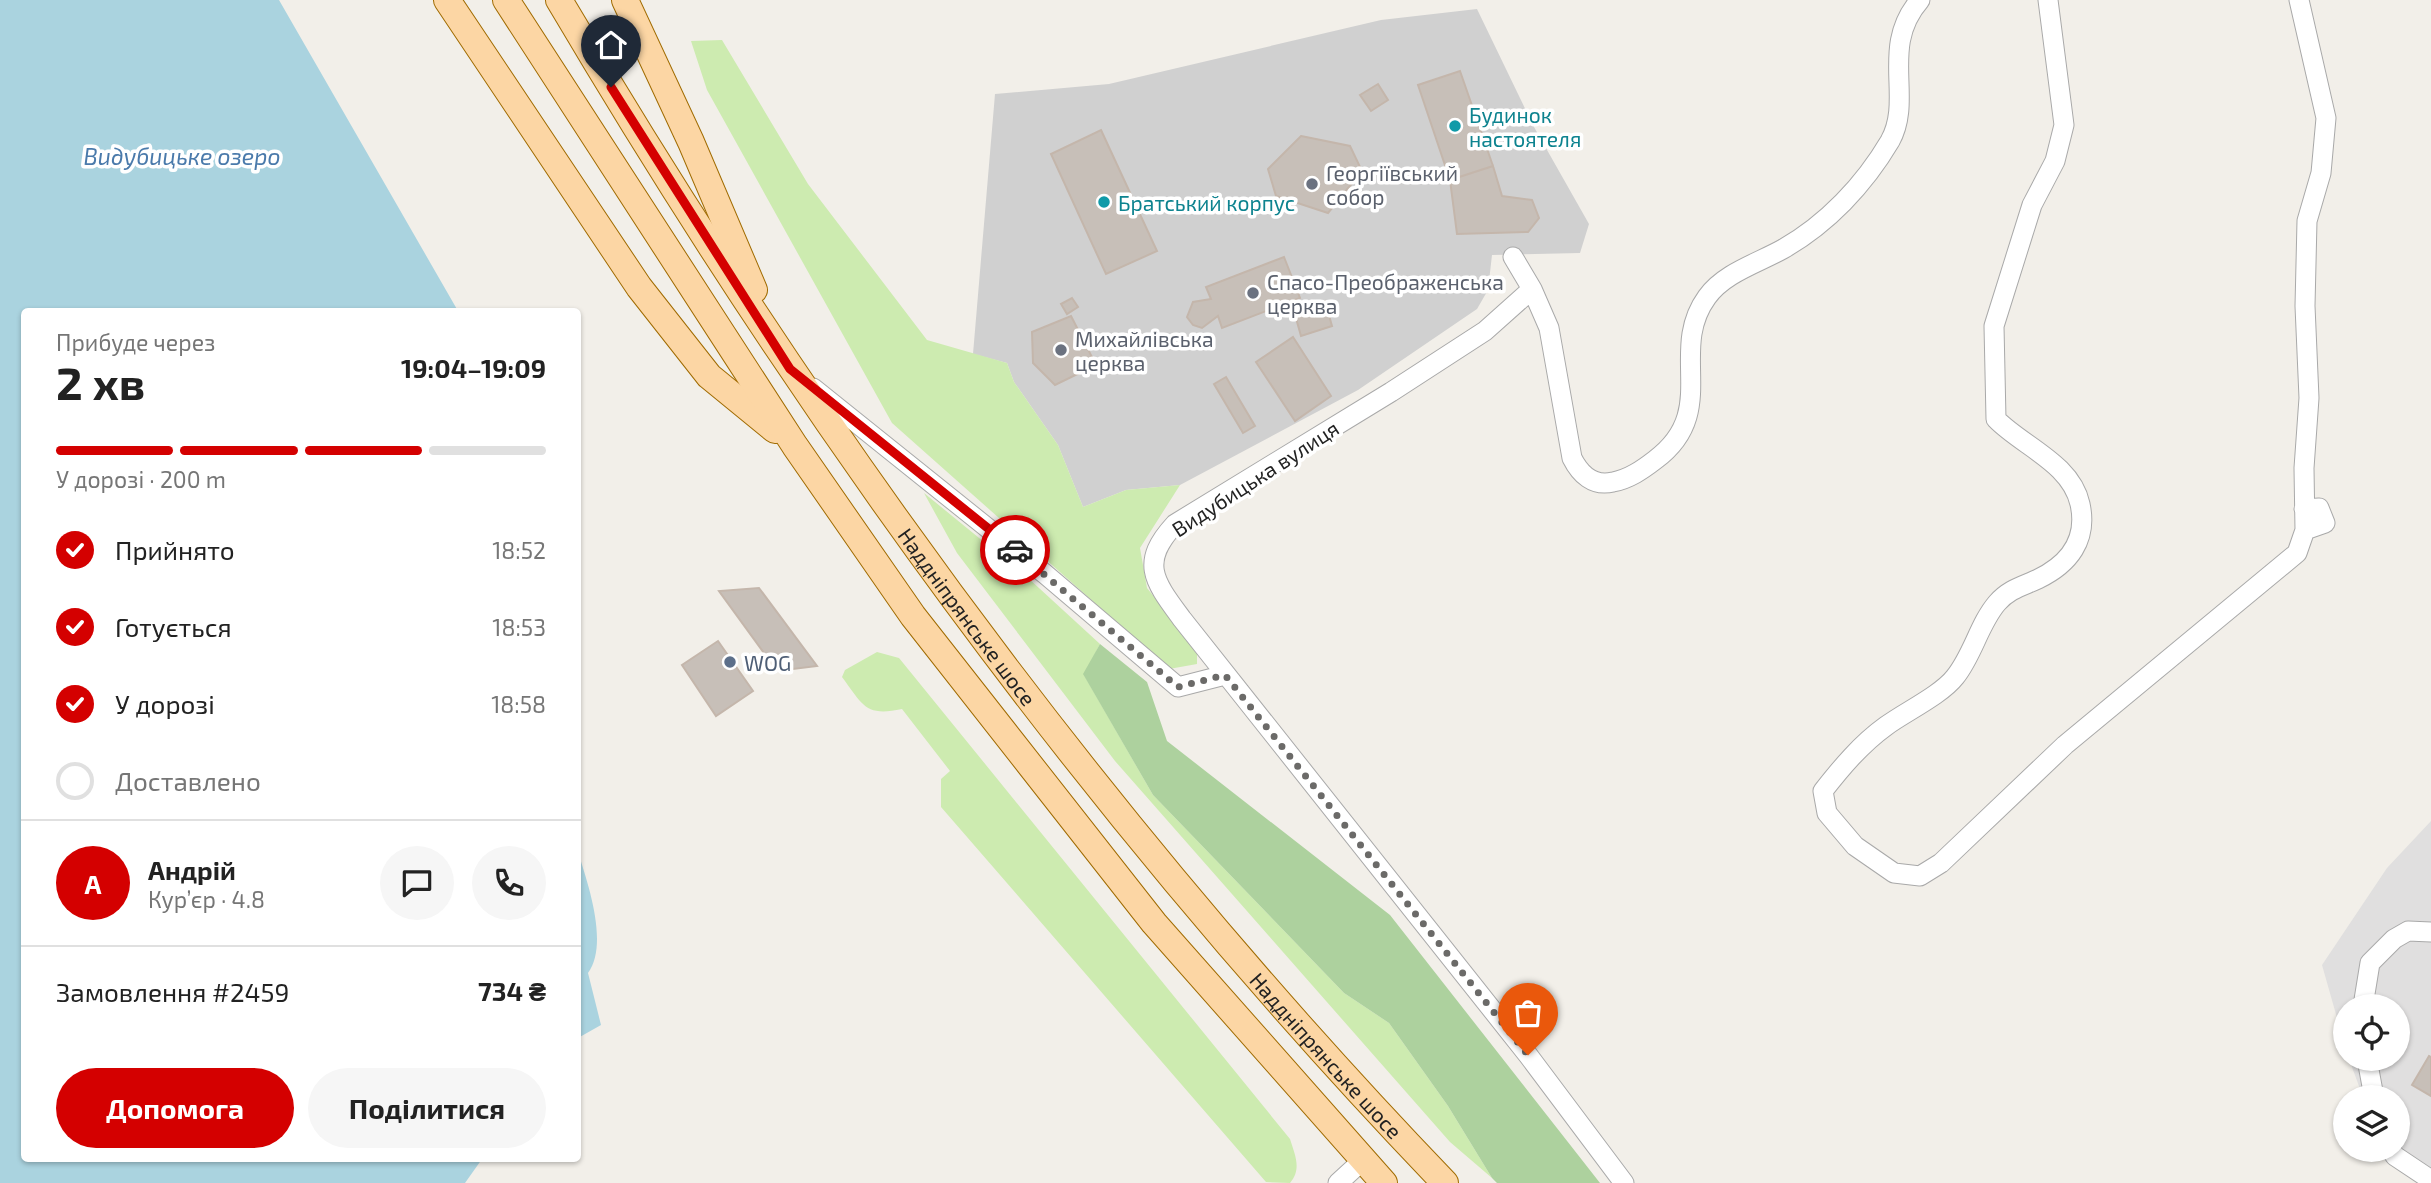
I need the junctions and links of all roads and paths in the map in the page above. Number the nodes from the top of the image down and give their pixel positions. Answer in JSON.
{"nodes":[{"id":1,"x":447,"y":0,"type":"edge"},
{"id":2,"x":506,"y":0,"type":"edge"},
{"id":3,"x":559,"y":0,"type":"edge"},
{"id":4,"x":625,"y":0,"type":"edge"},
{"id":5,"x":1920,"y":0,"type":"edge"},
{"id":6,"x":2048,"y":0,"type":"edge"},
{"id":7,"x":2299,"y":0,"type":"edge"},
{"id":8,"x":1513,"y":257,"type":"dead end"},
{"id":9,"x":1532,"y":289,"type":"junction"},
{"id":10,"x":786,"y":362,"type":"junction"},
{"id":11,"x":795,"y":446,"type":"junction"},
{"id":12,"x":1225,"y":675,"type":"junction"},
{"id":13,"x":2431,"y":932,"type":"edge"},
{"id":14,"x":2364,"y":994,"type":"edge"},
{"id":15,"x":1362,"y":1161,"type":"junction"},
{"id":16,"x":2404,"y":1162,"type":"edge"},
{"id":17,"x":2431,"y":1180,"type":"edge"},
{"id":18,"x":1338,"y":1183,"type":"edge"},
{"id":19,"x":1384,"y":1183,"type":"edge"},
{"id":20,"x":1445,"y":1183,"type":"edge"},
{"id":21,"x":1624,"y":1183,"type":"edge"}],
"edges":[{"from":1,"to":11,"type":"main road"},
{"from":2,"to":11,"type":"main road","name":"Наддніпрянське шосе"},
{"from":3,"to":10,"type":"main road","name":"Наддніпрянське шосе"},
{"from":4,"to":10,"type":"main road"},
{"from":5,"to":9,"type":"street"},
{"from":6,"to":7,"type":"street"},
{"from":8,"to":9,"type":"street"},
{"from":9,"to":12,"type":"street","name":"Видубицька вулиця"},
{"from":10,"to":12,"type":"street"},
{"from":10,"to":20,"type":"main road","name":"Наддніпрянське шосе"},
{"from":11,"to":15,"type":"main road","name":"Наддніпрянське шосе"},
{"from":12,"to":21,"type":"street","name":"Видубицька вулиця"},
{"from":13,"to":14,"type":"street"},
{"from":15,"to":18,"type":"street"},
{"from":15,"to":19,"type":"main road","name":"Наддніпрянське шосе"},
{"from":16,"to":17,"type":"street"}]}
